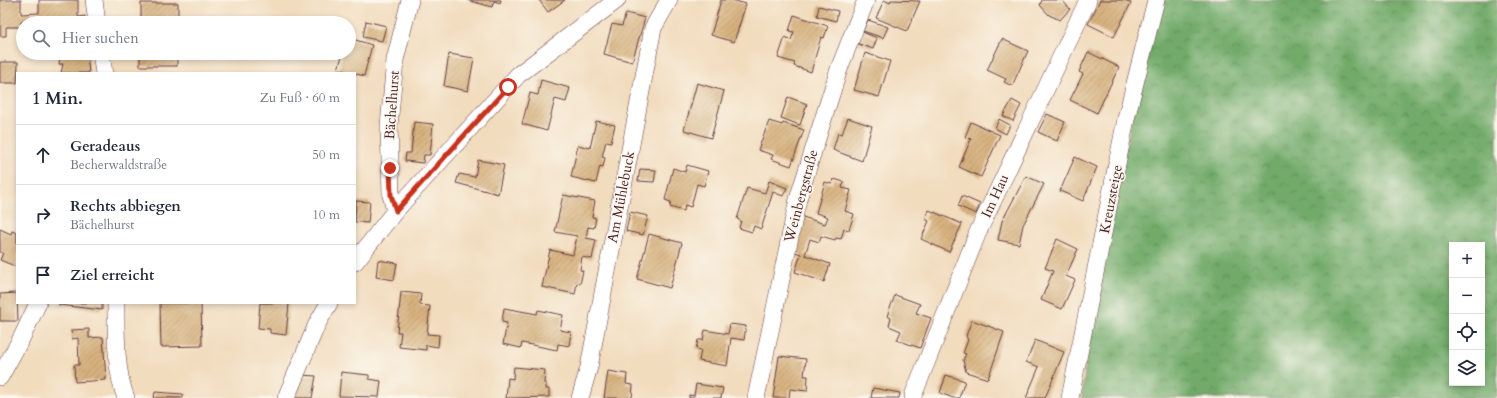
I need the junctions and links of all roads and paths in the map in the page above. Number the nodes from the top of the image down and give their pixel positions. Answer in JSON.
{"nodes":[{"id":1,"x":94,"y":0,"type":"edge"},
{"id":2,"x":410,"y":0,"type":"edge"},
{"id":3,"x":617,"y":0,"type":"edge"},
{"id":4,"x":669,"y":0,"type":"edge"},
{"id":5,"x":866,"y":0,"type":"edge"},
{"id":6,"x":1088,"y":0,"type":"edge"},
{"id":7,"x":1156,"y":0,"type":"edge"},
{"id":8,"x":96,"y":16,"type":"edge"},
{"id":9,"x":102,"y":60,"type":"edge"},
{"id":10,"x":104,"y":72,"type":"edge"},
{"id":11,"x":396,"y":211,"type":"junction"},
{"id":12,"x":356,"y":261,"type":"edge"},
{"id":13,"x":38,"y":304,"type":"edge"},
{"id":14,"x":116,"y":304,"type":"edge"},
{"id":15,"x":328,"y":304,"type":"edge"},
{"id":16,"x":0,"y":376,"type":"edge"},
{"id":17,"x":913,"y":396,"type":"dead end"},
{"id":18,"x":126,"y":398,"type":"edge"},
{"id":19,"x":286,"y":398,"type":"edge"},
{"id":20,"x":580,"y":398,"type":"edge"},
{"id":21,"x":756,"y":398,"type":"edge"},
{"id":22,"x":1070,"y":398,"type":"edge"}],
"edges":[{"from":1,"to":8,"type":"street"},
{"from":2,"to":11,"type":"street","name":"Bächelhurst"},
{"from":3,"to":11,"type":"street"},
{"from":4,"to":20,"type":"street","name":"Am Mühlebuck"},
{"from":5,"to":21,"type":"street","name":"Weinbergstraße"},
{"from":6,"to":17,"type":"street","name":"Im Hau"},
{"from":7,"to":22,"type":"street","name":"Kreuzsteige"},
{"from":9,"to":10,"type":"street"},
{"from":11,"to":12,"type":"street"},
{"from":13,"to":16,"type":"street"},
{"from":14,"to":18,"type":"street"},
{"from":15,"to":19,"type":"street"}]}
